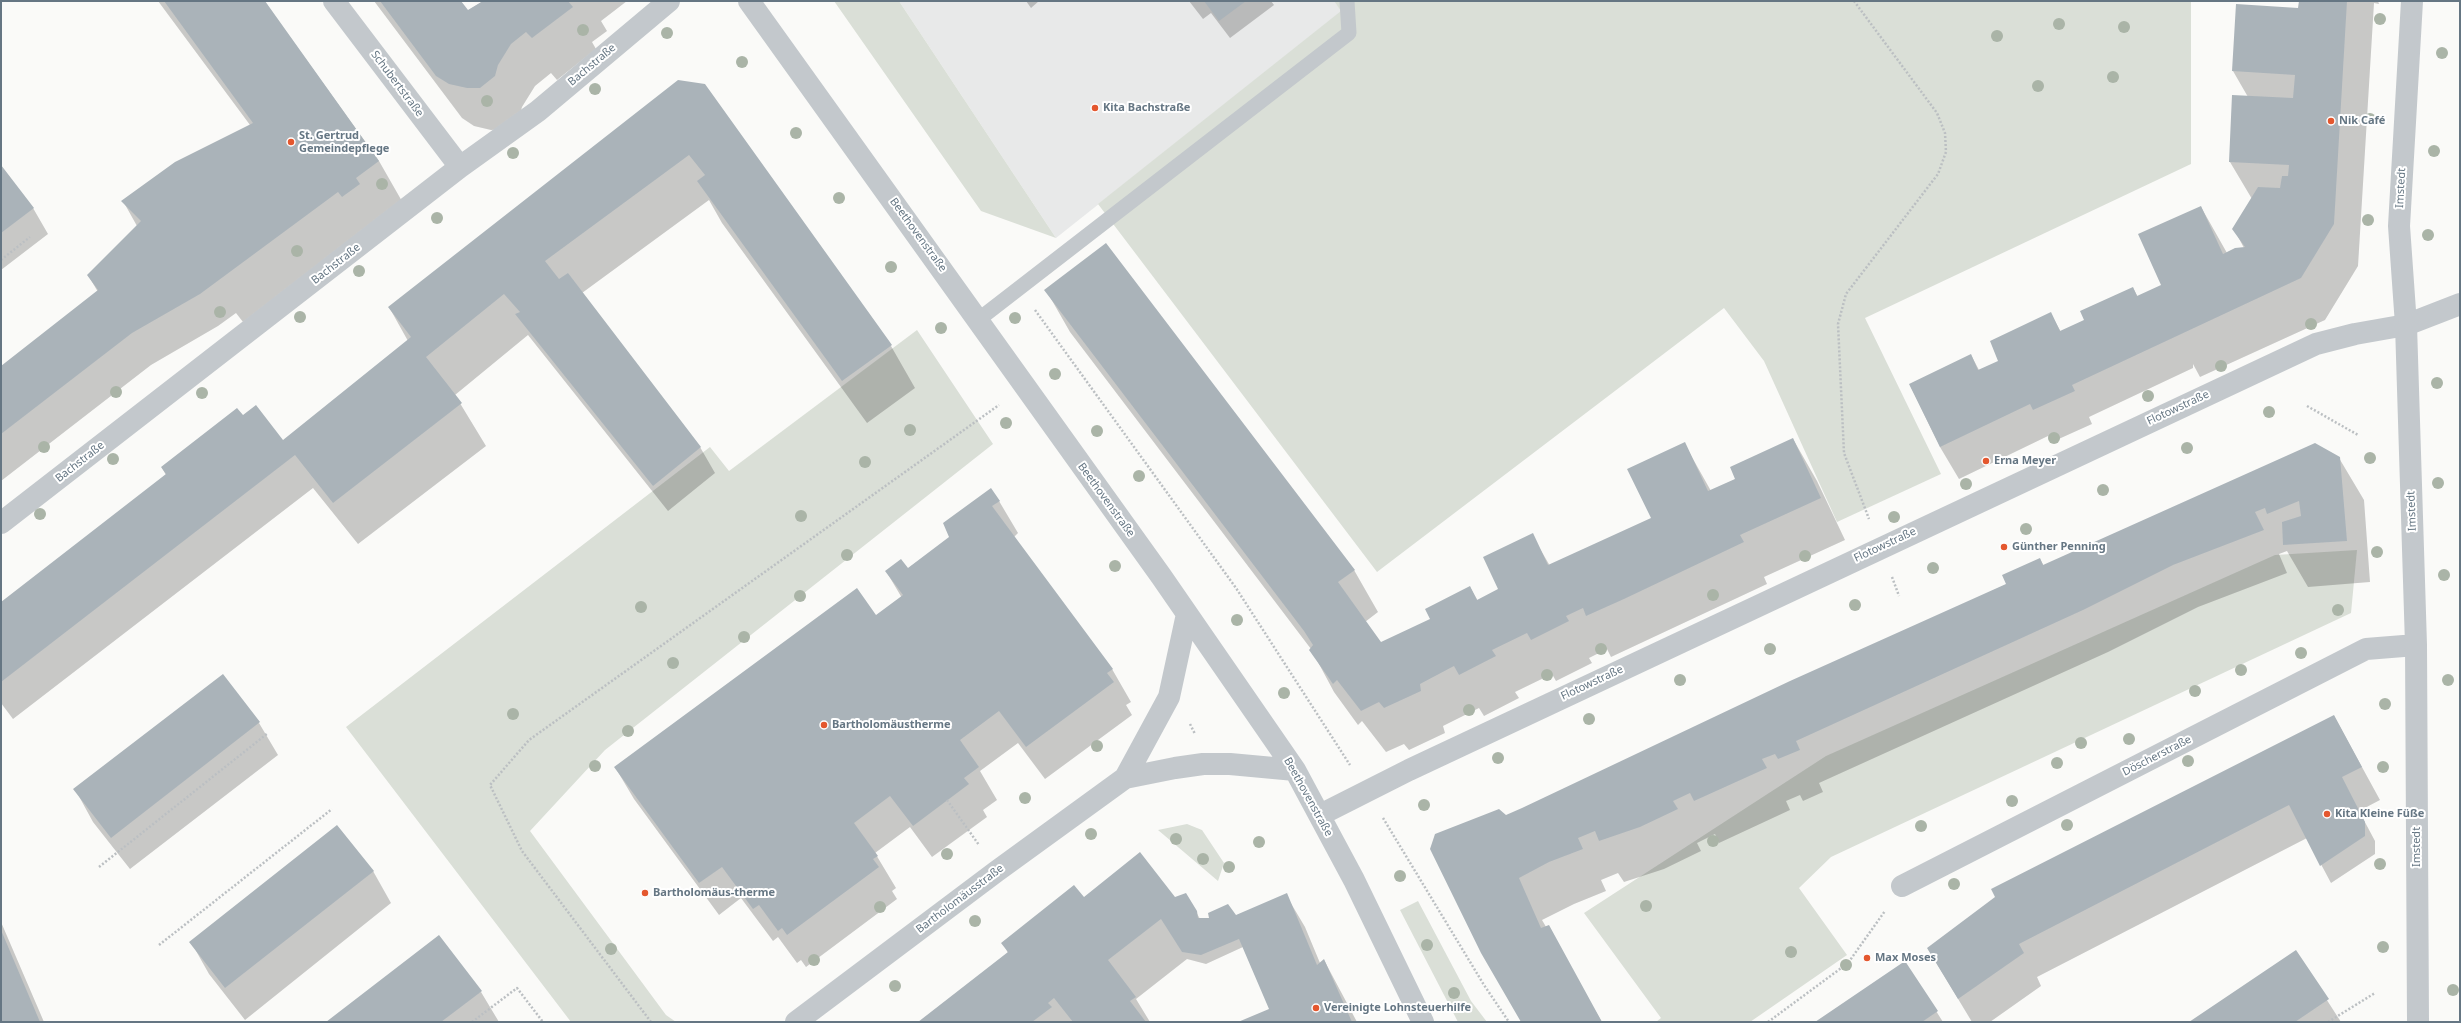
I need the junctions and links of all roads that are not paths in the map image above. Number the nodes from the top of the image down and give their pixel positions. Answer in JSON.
{"nodes":[{"id":1,"x":334,"y":1,"type":"edge"},
{"id":2,"x":669,"y":1,"type":"edge"},
{"id":3,"x":750,"y":1,"type":"edge"},
{"id":4,"x":1347,"y":1,"type":"edge"},
{"id":5,"x":2412,"y":1,"type":"edge"},
{"id":6,"x":460,"y":168,"type":"junction"},
{"id":7,"x":2460,"y":304,"type":"edge"},
{"id":8,"x":978,"y":320,"type":"junction"},
{"id":9,"x":2406,"y":325,"type":"junction"},
{"id":10,"x":1,"y":523,"type":"edge"},
{"id":11,"x":1187,"y":614,"type":"junction"},
{"id":12,"x":2416,"y":645,"type":"junction"},
{"id":13,"x":1295,"y":770,"type":"junction"},
{"id":14,"x":1126,"y":778,"type":"junction"},
{"id":15,"x":1320,"y":815,"type":"junction"},
{"id":16,"x":1902,"y":886,"type":"road end"},
{"id":17,"x":796,"y":1022,"type":"edge"},
{"id":18,"x":1423,"y":1022,"type":"edge"},
{"id":19,"x":2418,"y":1022,"type":"edge"}],
"edges":[{"from":1,"to":6,"type":"street","name":"Schubertstraße"},
{"from":2,"to":6,"type":"street","name":"Bachstraße"},
{"from":3,"to":8,"type":"street","name":"Beethovenstraße"},
{"from":4,"to":8,"type":"lane"},
{"from":5,"to":9,"type":"street","name":"Imstedt"},
{"from":6,"to":10,"type":"street","name":"Bachstraße"},
{"from":7,"to":9,"type":"street","name":"Flotowstraße"},
{"from":8,"to":11,"type":"street","name":"Beethovenstraße"},
{"from":9,"to":12,"type":"street","name":"Imstedt"},
{"from":9,"to":15,"type":"street","name":"Flotowstraße"},
{"from":11,"to":13,"type":"street","name":"Beethovenstraße"},
{"from":11,"to":14,"type":"street","name":"Bartholomäusstraße"},
{"from":12,"to":16,"type":"street","name":"Döscherstraße"},
{"from":12,"to":19,"type":"street","name":"Imstedt"},
{"from":13,"to":14,"type":"street","name":"Bartholomäusstraße"},
{"from":13,"to":15,"type":"street","name":"Beethovenstraße"},
{"from":14,"to":17,"type":"street","name":"Bartholomäusstraße"},
{"from":15,"to":18,"type":"street","name":"Beethovenstraße"}]}
